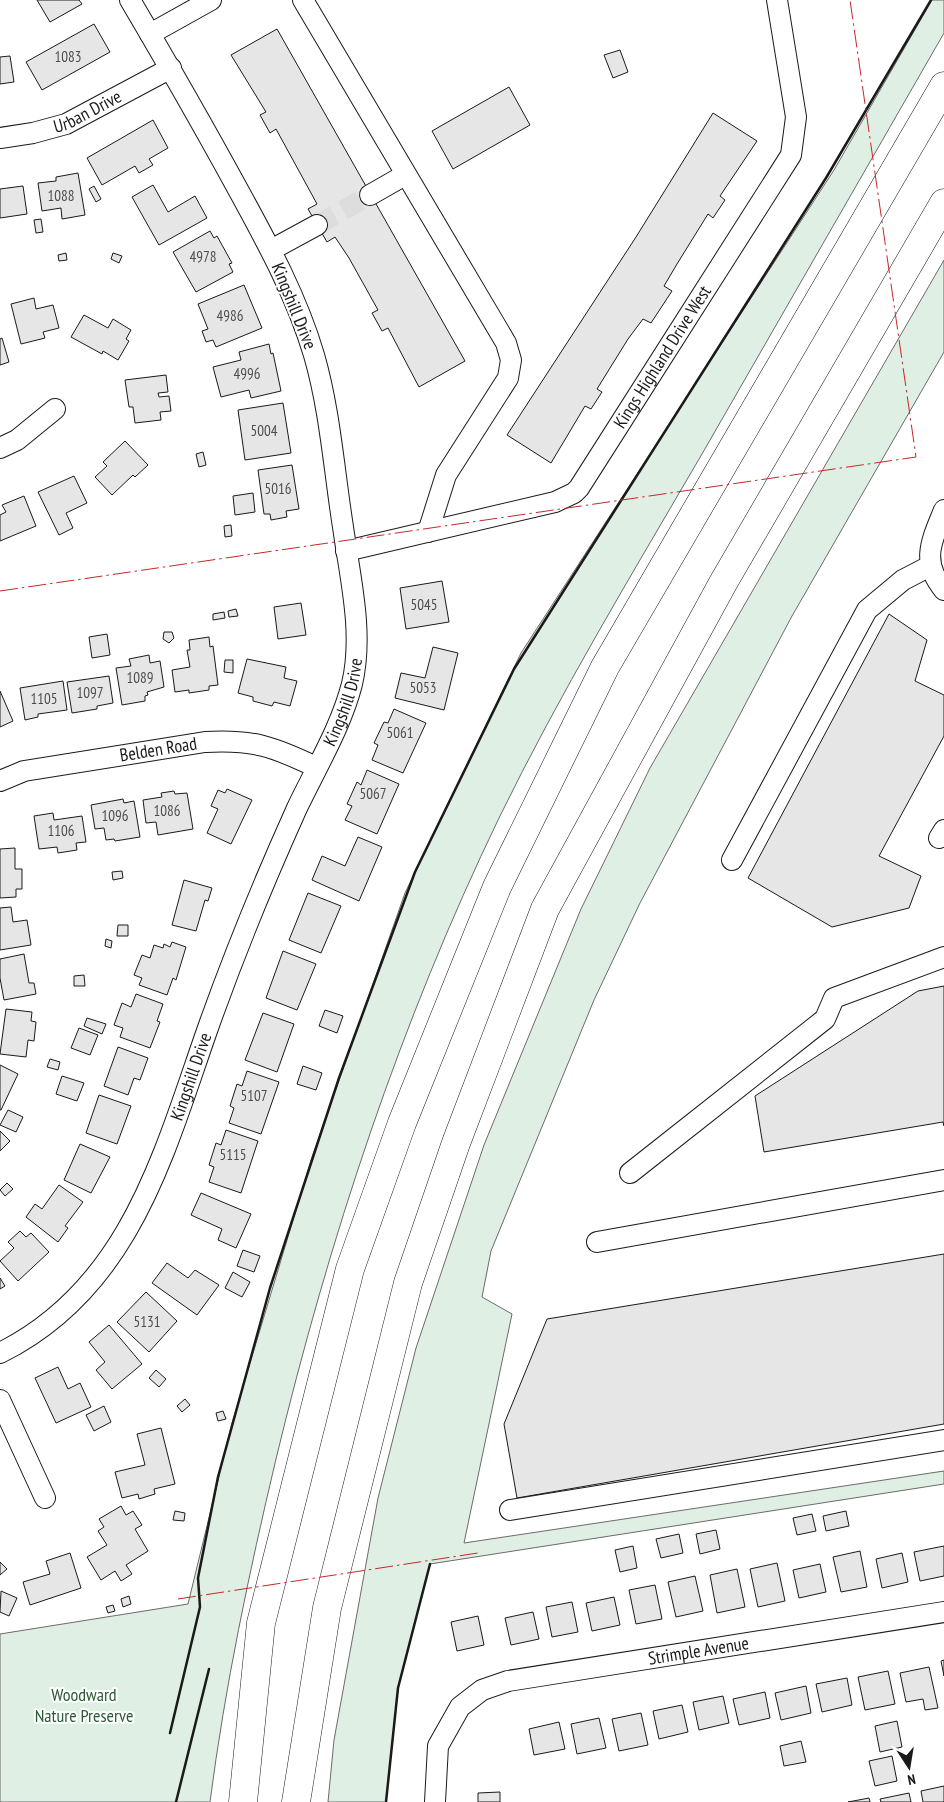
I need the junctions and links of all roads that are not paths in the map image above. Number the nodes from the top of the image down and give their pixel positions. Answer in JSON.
{"nodes":[{"id":1,"x":130,"y":0,"type":"edge"},
{"id":2,"x":211,"y":0,"type":"edge"},
{"id":3,"x":303,"y":0,"type":"edge"},
{"id":4,"x":777,"y":0,"type":"edge"},
{"id":5,"x":150,"y":34,"type":"junction"},
{"id":6,"x":171,"y":68,"type":"junction"},
{"id":7,"x":944,"y":86,"type":"edge"},
{"id":8,"x":0,"y":138,"type":"edge"},
{"id":9,"x":405,"y":175,"type":"junction"},
{"id":10,"x":370,"y":195,"type":"tunnel mouth"},
{"id":11,"x":944,"y":203,"type":"edge"},
{"id":12,"x":318,"y":224,"type":"tunnel mouth"},
{"id":13,"x":271,"y":250,"type":"junction"},
{"id":14,"x":55,"y":410,"type":"dead end"},
{"id":15,"x":0,"y":448,"type":"edge"},
{"id":16,"x":944,"y":510,"type":"edge"},
{"id":17,"x":428,"y":532,"type":"junction"},
{"id":18,"x":346,"y":551,"type":"junction"},
{"id":19,"x":930,"y":566,"type":"junction"},
{"id":20,"x":942,"y":588,"type":"edge"},
{"id":21,"x":316,"y":767,"type":"junction"},
{"id":22,"x":0,"y":781,"type":"edge"},
{"id":23,"x":732,"y":860,"type":"dead end"},
{"id":24,"x":944,"y":957,"type":"edge"},
{"id":25,"x":630,"y":1173,"type":"dead end"},
{"id":26,"x":944,"y":1180,"type":"edge"},
{"id":27,"x":597,"y":1242,"type":"dead end"},
{"id":28,"x":0,"y":1353,"type":"edge"},
{"id":29,"x":0,"y":1400,"type":"edge"},
{"id":30,"x":944,"y":1440,"type":"edge"},
{"id":31,"x":45,"y":1498,"type":"dead end"},
{"id":32,"x":510,"y":1510,"type":"dead end"},
{"id":33,"x":944,"y":1612,"type":"edge"},
{"id":34,"x":243,"y":1802,"type":"edge"},
{"id":35,"x":296,"y":1802,"type":"edge"},
{"id":36,"x":435,"y":1802,"type":"edge"}],
"edges":[{"from":1,"to":5,"type":"street","name":"Kingshill Drive"},
{"from":2,"to":5,"type":"street"},
{"from":3,"to":9,"type":"street"},
{"from":4,"to":17,"type":"street","name":"Kings Highland Drive West"},
{"from":5,"to":6,"type":"street","name":"Kingshill Drive"},
{"from":6,"to":8,"type":"street","name":"Urban Drive"},
{"from":6,"to":13,"type":"street","name":"Kingshill Drive"},
{"from":7,"to":34,"type":"highway"},
{"from":9,"to":10,"type":"street"},
{"from":9,"to":17,"type":"street"},
{"from":11,"to":35,"type":"highway"},
{"from":12,"to":13,"type":"street"},
{"from":13,"to":18,"type":"street","name":"Kingshill Drive"},
{"from":14,"to":15,"type":"street"},
{"from":16,"to":19,"type":"street"},
{"from":17,"to":18,"type":"street","name":"Kings Highland Drive West"},
{"from":18,"to":21,"type":"street","name":"Kingshill Drive"},
{"from":19,"to":20,"type":"street"},
{"from":19,"to":23,"type":"street"},
{"from":21,"to":22,"type":"street","name":"Belden Road"},
{"from":21,"to":28,"type":"street","name":"Kingshill Drive"},
{"from":24,"to":25,"type":"street"},
{"from":26,"to":27,"type":"street"},
{"from":29,"to":31,"type":"street"},
{"from":30,"to":32,"type":"street"},
{"from":33,"to":36,"type":"street","name":"Strimple Avenue"}]}
